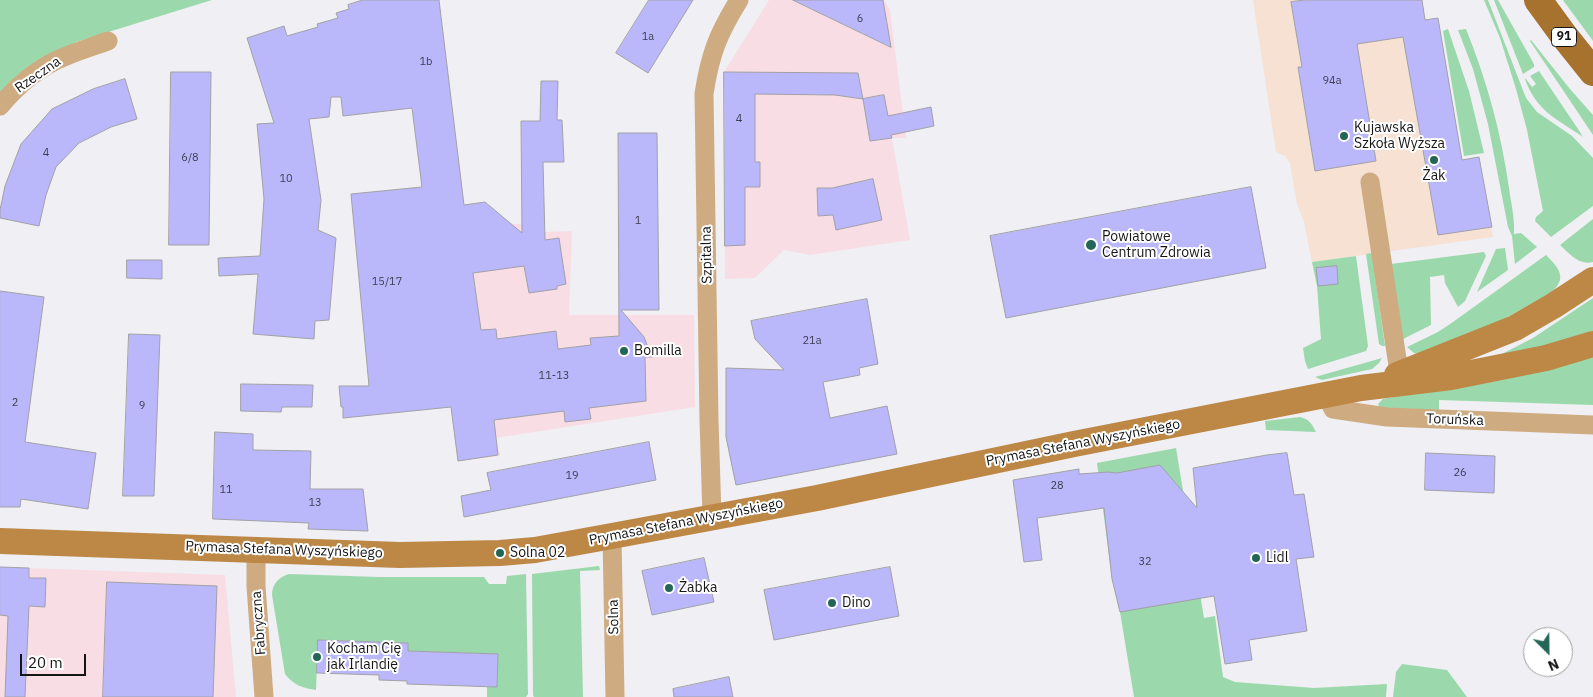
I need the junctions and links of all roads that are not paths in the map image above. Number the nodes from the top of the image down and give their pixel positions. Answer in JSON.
{"nodes":[{"id":1,"x":739,"y":0,"type":"edge"},
{"id":2,"x":1538,"y":0,"type":"edge"},
{"id":3,"x":108,"y":42,"type":"dead end"},
{"id":4,"x":1593,"y":72,"type":"edge"},
{"id":5,"x":0,"y":106,"type":"edge"},
{"id":6,"x":1370,"y":182,"type":"dead end"},
{"id":7,"x":1593,"y":280,"type":"edge"},
{"id":8,"x":1593,"y":344,"type":"edge"},
{"id":9,"x":1400,"y":379,"type":"junction"},
{"id":10,"x":1327,"y":396,"type":"junction"},
{"id":11,"x":1593,"y":426,"type":"edge"},
{"id":12,"x":712,"y":517,"type":"junction"},
{"id":13,"x":612,"y":536,"type":"junction"},
{"id":14,"x":0,"y":540,"type":"edge"},
{"id":15,"x":256,"y":549,"type":"junction"},
{"id":16,"x":264,"y":697,"type":"edge"},
{"id":17,"x":615,"y":697,"type":"edge"}],
"edges":[{"from":1,"to":12,"type":"street","name":"Szpitalna"},
{"from":2,"to":4,"type":"main road","number":"91"},
{"from":3,"to":5,"type":"street","name":"Rzeczna"},
{"from":6,"to":9,"type":"street"},
{"from":7,"to":9,"type":"main road","name":"Prymasa Stefana Wyszyńskiego"},
{"from":8,"to":9,"type":"main road","name":"Prymasa Stefana Wyszyńskiego"},
{"from":9,"to":10,"type":"main road","name":"Prymasa Stefana Wyszyńskiego"},
{"from":10,"to":11,"type":"street","name":"Toruńska"},
{"from":10,"to":12,"type":"main road","name":"Prymasa Stefana Wyszyńskiego"},
{"from":12,"to":13,"type":"main road","name":"Prymasa Stefana Wyszyńskiego"},
{"from":13,"to":15,"type":"main road","name":"Prymasa Stefana Wyszyńskiego"},
{"from":13,"to":17,"type":"street","name":"Solna"},
{"from":14,"to":15,"type":"main road","name":"Prymasa Stefana Wyszyńskiego"},
{"from":15,"to":16,"type":"street","name":"Fabryczna"}]}
